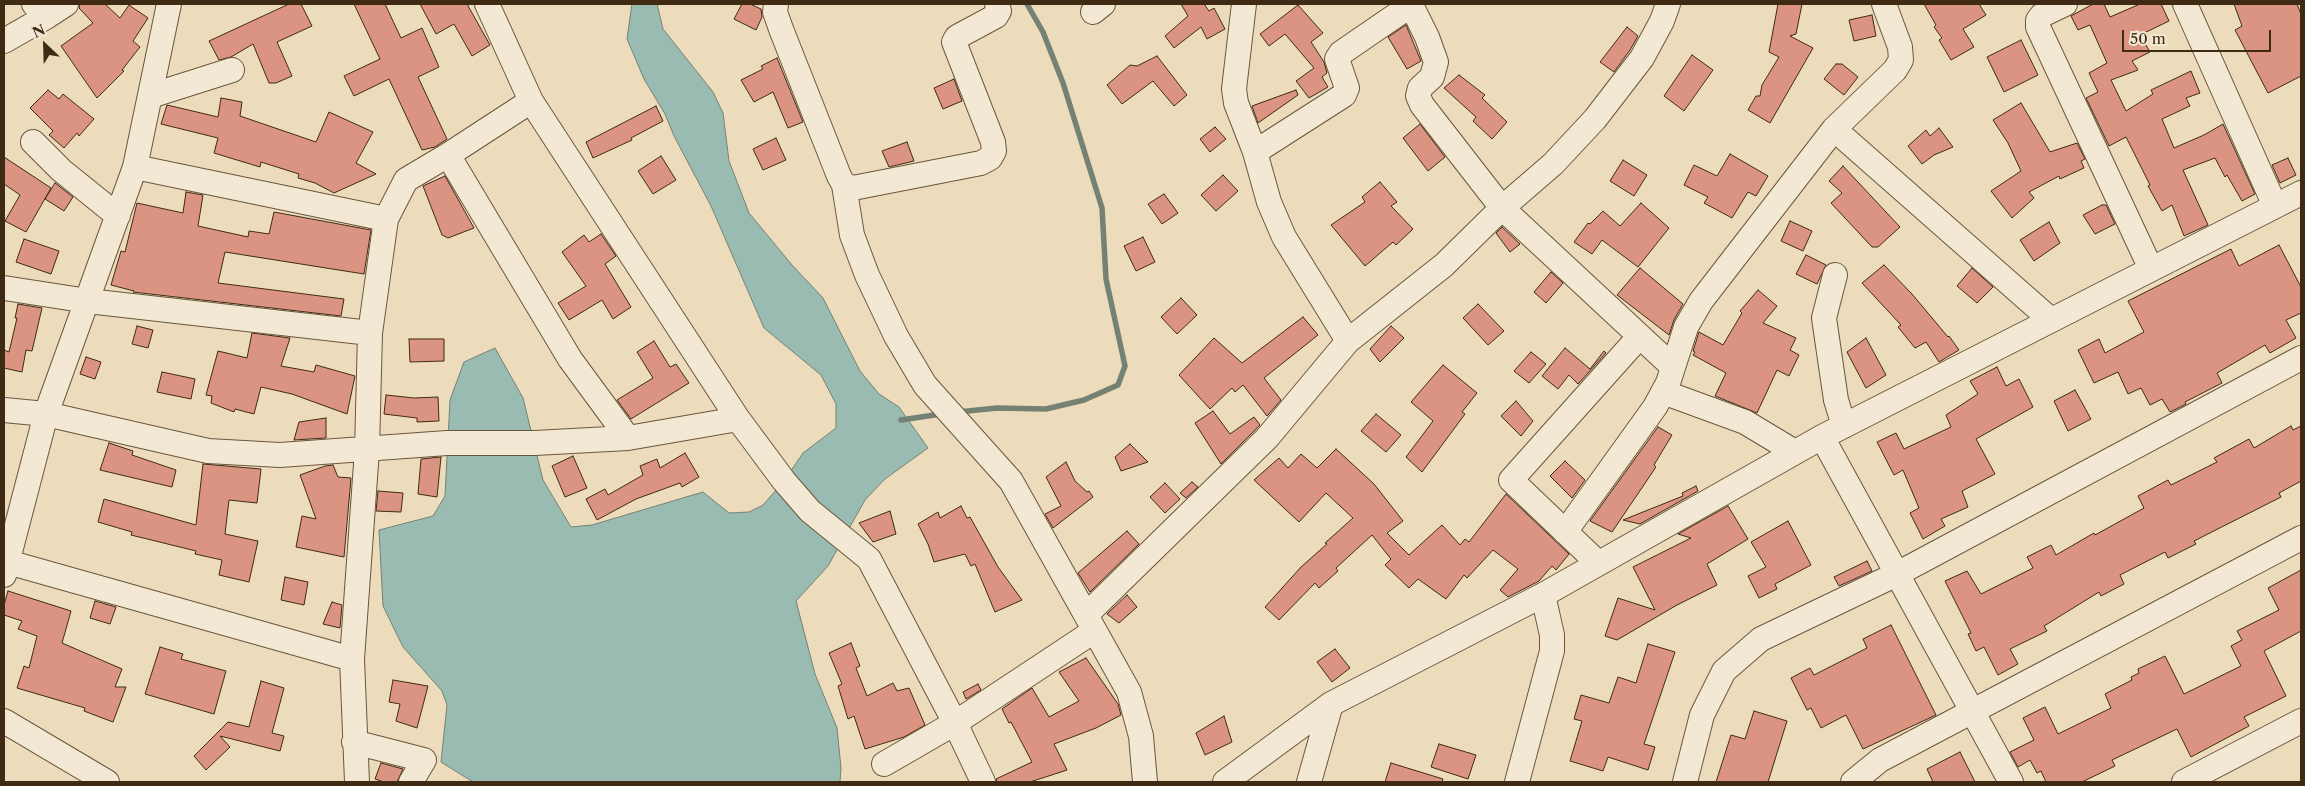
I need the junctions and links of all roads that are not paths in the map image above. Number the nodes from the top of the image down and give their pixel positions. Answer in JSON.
{"nodes":[{"id":1,"x":66,"y":4,"type":"edge"},
{"id":2,"x":169,"y":4,"type":"edge"},
{"id":3,"x":487,"y":4,"type":"edge"},
{"id":4,"x":776,"y":4,"type":"edge"},
{"id":5,"x":997,"y":4,"type":"edge"},
{"id":6,"x":1244,"y":4,"type":"edge"},
{"id":7,"x":1411,"y":4,"type":"edge"},
{"id":8,"x":1668,"y":4,"type":"edge"},
{"id":9,"x":1884,"y":4,"type":"edge"},
{"id":10,"x":2065,"y":4,"type":"edge"},
{"id":11,"x":2185,"y":4,"type":"edge"},
{"id":12,"x":40,"y":10,"type":"edge"},
{"id":13,"x":4,"y":41,"type":"edge"},
{"id":14,"x":232,"y":70,"type":"dead end"},
{"id":15,"x":150,"y":96,"type":"junction"},
{"id":16,"x":531,"y":101,"type":"junction"},
{"id":17,"x":1834,"y":129,"type":"junction"},
{"id":18,"x":33,"y":142,"type":"dead end"},
{"id":19,"x":1255,"y":152,"type":"junction"},
{"id":20,"x":448,"y":156,"type":"junction"},
{"id":21,"x":135,"y":167,"type":"junction"},
{"id":22,"x":844,"y":184,"type":"junction"},
{"id":23,"x":2300,"y":197,"type":"edge"},
{"id":24,"x":2275,"y":206,"type":"junction"},
{"id":25,"x":1502,"y":208,"type":"junction"},
{"id":26,"x":118,"y":216,"type":"junction"},
{"id":27,"x":386,"y":219,"type":"junction"},
{"id":28,"x":2151,"y":269,"type":"junction"},
{"id":29,"x":1835,"y":275,"type":"dead end"},
{"id":30,"x":4,"y":288,"type":"edge"},
{"id":31,"x":88,"y":301,"type":"junction"},
{"id":32,"x":2051,"y":320,"type":"junction"},
{"id":33,"x":370,"y":333,"type":"junction"},
{"id":34,"x":1639,"y":337,"type":"junction"},
{"id":35,"x":1348,"y":341,"type":"junction"},
{"id":36,"x":2301,"y":358,"type":"edge"},
{"id":37,"x":1673,"y":367,"type":"junction"},
{"id":38,"x":1664,"y":392,"type":"junction"},
{"id":39,"x":4,"y":410,"type":"edge"},
{"id":40,"x":46,"y":414,"type":"junction"},
{"id":41,"x":738,"y":419,"type":"junction"},
{"id":42,"x":1844,"y":426,"type":"junction"},
{"id":43,"x":1822,"y":437,"type":"junction"},
{"id":44,"x":628,"y":438,"type":"junction"},
{"id":45,"x":367,"y":450,"type":"junction"},
{"id":46,"x":1795,"y":452,"type":"junction"},
{"id":47,"x":1564,"y":532,"type":"junction"},
{"id":48,"x":2301,"y":538,"type":"edge"},
{"id":49,"x":1598,"y":563,"type":"junction"},
{"id":50,"x":5,"y":566,"type":"edge"},
{"id":51,"x":1897,"y":574,"type":"junction"},
{"id":52,"x":1544,"y":596,"type":"junction"},
{"id":53,"x":1090,"y":623,"type":"junction"},
{"id":54,"x":352,"y":658,"type":"junction"},
{"id":55,"x":1331,"y":704,"type":"junction"},
{"id":56,"x":1972,"y":712,"type":"junction"},
{"id":57,"x":4,"y":720,"type":"edge"},
{"id":58,"x":2301,"y":721,"type":"edge"},
{"id":59,"x":955,"y":723,"type":"junction"},
{"id":60,"x":354,"y":742,"type":"junction"},
{"id":61,"x":884,"y":764,"type":"dead end"},
{"id":62,"x":107,"y":782,"type":"edge"},
{"id":63,"x":357,"y":782,"type":"edge"},
{"id":64,"x":411,"y":782,"type":"edge"},
{"id":65,"x":983,"y":782,"type":"edge"},
{"id":66,"x":1144,"y":782,"type":"edge"},
{"id":67,"x":1225,"y":782,"type":"edge"},
{"id":68,"x":1309,"y":782,"type":"edge"},
{"id":69,"x":1517,"y":782,"type":"edge"},
{"id":70,"x":1685,"y":782,"type":"edge"},
{"id":71,"x":1853,"y":782,"type":"edge"},
{"id":72,"x":2011,"y":782,"type":"edge"},
{"id":73,"x":2184,"y":782,"type":"edge"}],
"edges":[{"from":1,"to":12,"type":"street"},
{"from":2,"to":15,"type":"street"},
{"from":3,"to":16,"type":"street"},
{"from":4,"to":22,"type":"street"},
{"from":5,"to":22,"type":"street"},
{"from":6,"to":19,"type":"street"},
{"from":7,"to":19,"type":"street"},
{"from":7,"to":25,"type":"street"},
{"from":8,"to":25,"type":"street"},
{"from":9,"to":17,"type":"street"},
{"from":10,"to":28,"type":"street"},
{"from":11,"to":24,"type":"street"},
{"from":12,"to":13,"type":"street"},
{"from":14,"to":15,"type":"street"},
{"from":15,"to":21,"type":"street"},
{"from":16,"to":20,"type":"street"},
{"from":16,"to":41,"type":"street"},
{"from":17,"to":32,"type":"street"},
{"from":17,"to":37,"type":"street"},
{"from":18,"to":26,"type":"street"},
{"from":19,"to":35,"type":"street"},
{"from":20,"to":27,"type":"street"},
{"from":20,"to":44,"type":"street"},
{"from":21,"to":26,"type":"street"},
{"from":21,"to":27,"type":"street"},
{"from":22,"to":53,"type":"street"},
{"from":23,"to":24,"type":"street"},
{"from":24,"to":28,"type":"street"},
{"from":25,"to":34,"type":"street"},
{"from":25,"to":35,"type":"street"},
{"from":26,"to":31,"type":"street"},
{"from":27,"to":33,"type":"street"},
{"from":28,"to":32,"type":"street"},
{"from":29,"to":42,"type":"street"},
{"from":30,"to":31,"type":"street"},
{"from":31,"to":33,"type":"street"},
{"from":31,"to":40,"type":"street"},
{"from":32,"to":42,"type":"street"},
{"from":33,"to":45,"type":"street"},
{"from":34,"to":37,"type":"street"},
{"from":34,"to":47,"type":"street"},
{"from":35,"to":53,"type":"street"},
{"from":36,"to":51,"type":"street"},
{"from":37,"to":38,"type":"street"},
{"from":38,"to":46,"type":"street"},
{"from":38,"to":47,"type":"street"},
{"from":39,"to":40,"type":"street"},
{"from":40,"to":45,"type":"street"},
{"from":40,"to":50,"type":"street"},
{"from":41,"to":44,"type":"street"},
{"from":41,"to":59,"type":"street"},
{"from":42,"to":43,"type":"street"},
{"from":43,"to":46,"type":"street"},
{"from":43,"to":51,"type":"street"},
{"from":44,"to":45,"type":"street"},
{"from":45,"to":54,"type":"street"},
{"from":46,"to":49,"type":"street"},
{"from":47,"to":49,"type":"street"},
{"from":48,"to":56,"type":"street"},
{"from":49,"to":52,"type":"street"},
{"from":50,"to":54,"type":"street"},
{"from":51,"to":56,"type":"street"},
{"from":51,"to":70,"type":"street"},
{"from":52,"to":55,"type":"street"},
{"from":52,"to":69,"type":"street"},
{"from":53,"to":59,"type":"street"},
{"from":53,"to":66,"type":"street"},
{"from":54,"to":60,"type":"street"},
{"from":55,"to":67,"type":"street"},
{"from":55,"to":68,"type":"street"},
{"from":56,"to":71,"type":"street"},
{"from":56,"to":72,"type":"street"},
{"from":57,"to":62,"type":"street"},
{"from":58,"to":73,"type":"street"},
{"from":59,"to":61,"type":"street"},
{"from":59,"to":65,"type":"street"},
{"from":60,"to":63,"type":"street"},
{"from":60,"to":64,"type":"street"}]}
